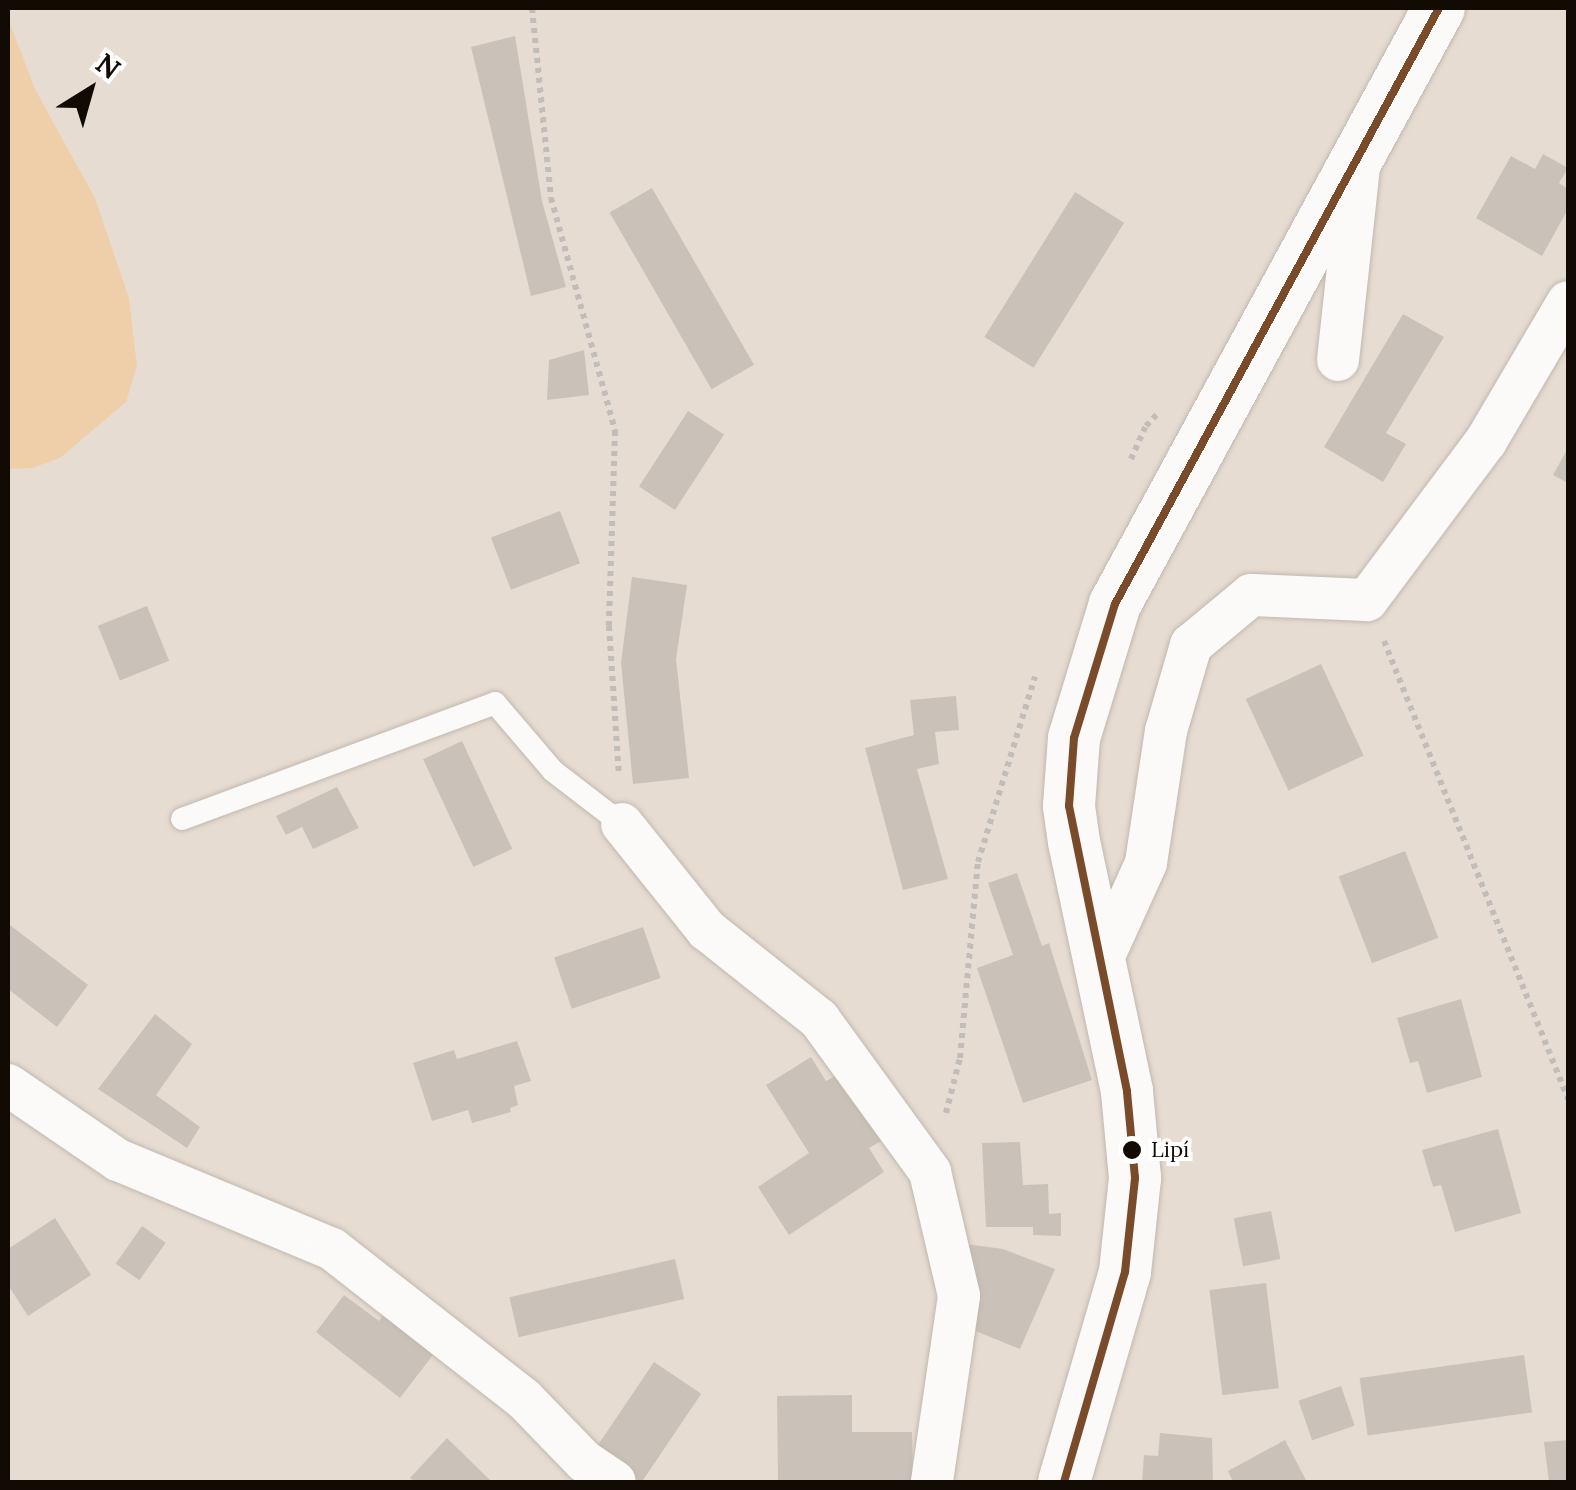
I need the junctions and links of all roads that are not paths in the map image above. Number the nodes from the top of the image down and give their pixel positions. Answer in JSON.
{"nodes":[{"id":1,"x":1439,"y":8,"type":"edge"},
{"id":2,"x":1360,"y":151,"type":"junction"},
{"id":3,"x":1568,"y":302,"type":"edge"},
{"id":4,"x":1338,"y":360,"type":"dead end"},
{"id":5,"x":182,"y":819,"type":"dead end"},
{"id":6,"x":622,"y":824,"type":"joint"},
{"id":7,"x":1098,"y":970,"type":"junction"},
{"id":8,"x":8,"y":1084,"type":"edge"},
{"id":9,"x":615,"y":1482,"type":"edge"},
{"id":10,"x":932,"y":1482,"type":"edge"},
{"id":11,"x":1064,"y":1482,"type":"edge"}],
"edges":[{"from":1,"to":2,"type":"street"},
{"from":2,"to":4,"type":"street"},
{"from":2,"to":7,"type":"street"},
{"from":3,"to":7,"type":"street"},
{"from":5,"to":6,"type":"lane"},
{"from":6,"to":10,"type":"street"},
{"from":7,"to":11,"type":"street"},
{"from":8,"to":9,"type":"street"}]}
